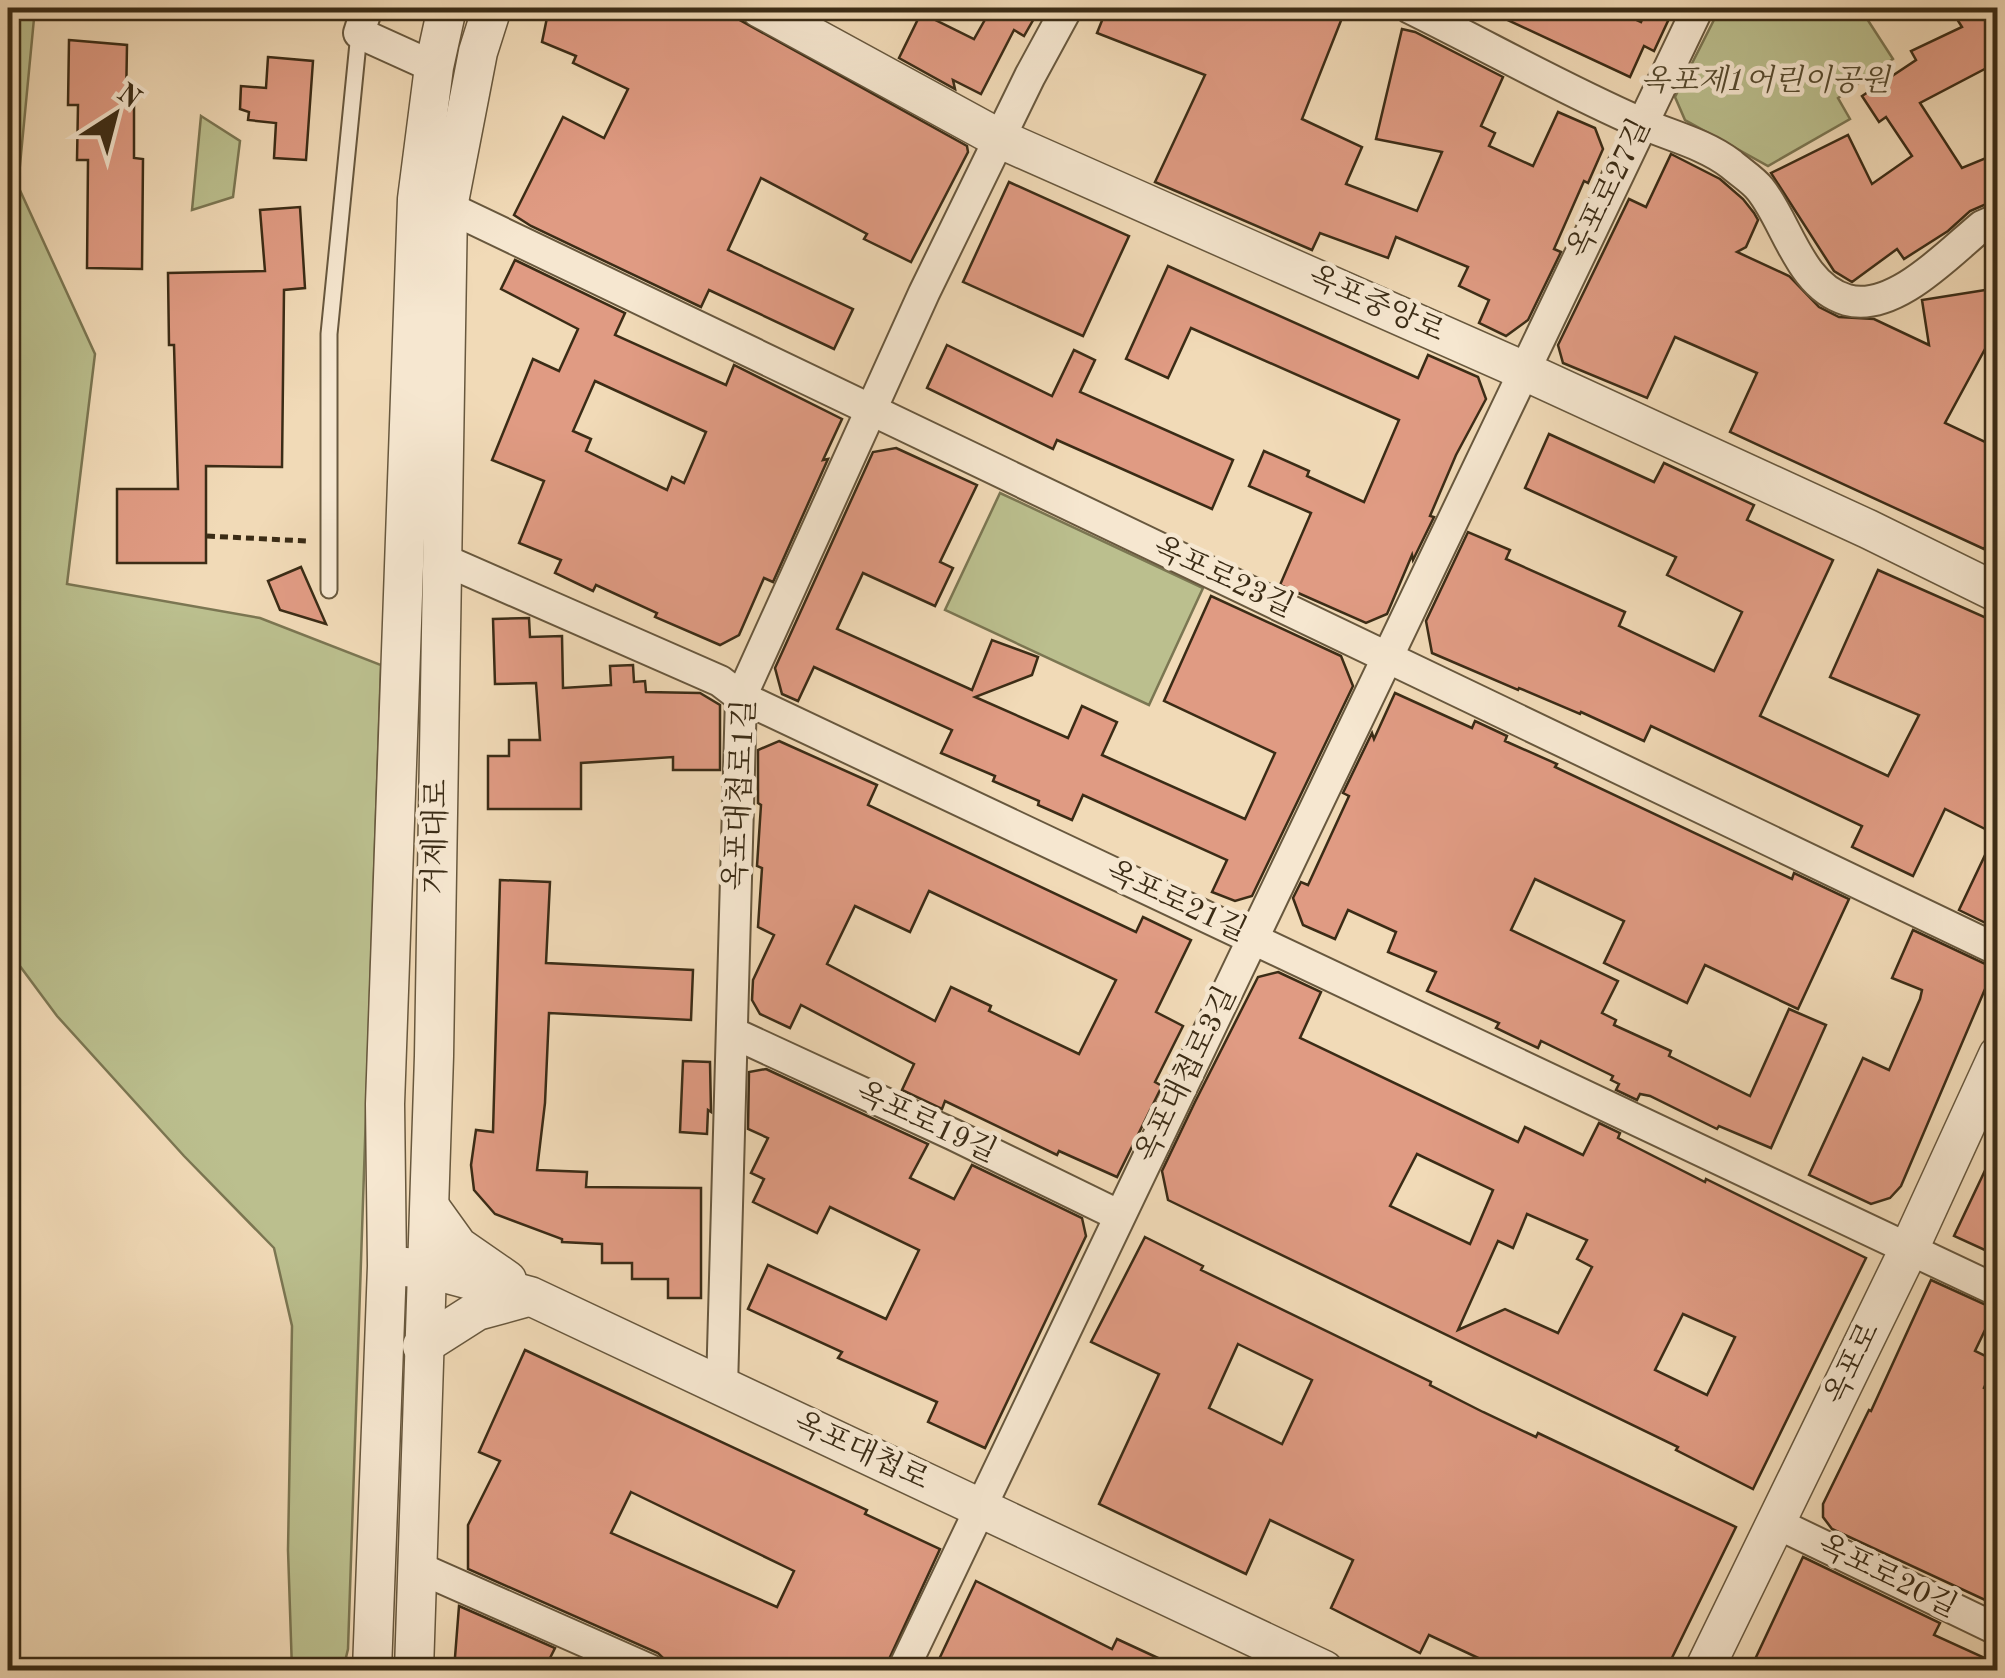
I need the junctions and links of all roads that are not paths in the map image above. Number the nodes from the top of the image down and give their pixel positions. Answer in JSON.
{"nodes":[{"id":1,"x":447,"y":8,"type":"edge"},
{"id":2,"x":492,"y":8,"type":"edge"},
{"id":3,"x":760,"y":8,"type":"edge"},
{"id":4,"x":1067,"y":8,"type":"edge"},
{"id":5,"x":1410,"y":8,"type":"edge"},
{"id":6,"x":1698,"y":8,"type":"edge"},
{"id":7,"x":363,"y":20,"type":"edge"},
{"id":8,"x":434,"y":67,"type":"junction"},
{"id":9,"x":1642,"y":124,"type":"junction"},
{"id":10,"x":1000,"y":139,"type":"junction"},
{"id":11,"x":448,"y":208,"type":"junction"},
{"id":12,"x":1998,"y":218,"type":"edge"},
{"id":13,"x":1522,"y":370,"type":"junction"},
{"id":14,"x":869,"y":410,"type":"junction"},
{"id":15,"x":442,"y":559,"type":"junction"},
{"id":16,"x":329,"y":590,"type":"dead end"},
{"id":17,"x":1998,"y":592,"type":"edge"},
{"id":18,"x":1390,"y":657,"type":"junction"},
{"id":19,"x":741,"y":697,"type":"junction"},
{"id":20,"x":1253,"y":939,"type":"junction"},
{"id":21,"x":1998,"y":950,"type":"edge"},
{"id":22,"x":732,"y":1033,"type":"junction"},
{"id":23,"x":1998,"y":1056,"type":"edge"},
{"id":24,"x":430,"y":1207,"type":"junction"},
{"id":25,"x":1118,"y":1216,"type":"junction"},
{"id":26,"x":1908,"y":1249,"type":"junction"},
{"id":27,"x":387,"y":1266,"type":"junction"},
{"id":28,"x":429,"y":1269,"type":"junction"},
{"id":29,"x":1998,"y":1291,"type":"edge"},
{"id":30,"x":530,"y":1296,"type":"junction"},
{"id":31,"x":422,"y":1346,"type":"junction"},
{"id":32,"x":722,"y":1387,"type":"junction"},
{"id":33,"x":981,"y":1508,"type":"junction"},
{"id":34,"x":1776,"y":1523,"type":"junction"},
{"id":35,"x":417,"y":1568,"type":"junction"},
{"id":36,"x":1998,"y":1630,"type":"edge"},
{"id":37,"x":372,"y":1670,"type":"edge"},
{"id":38,"x":414,"y":1670,"type":"edge"},
{"id":39,"x":650,"y":1670,"type":"edge"},
{"id":40,"x":903,"y":1670,"type":"edge"},
{"id":41,"x":1324,"y":1670,"type":"edge"},
{"id":42,"x":1704,"y":1670,"type":"edge"}],
"edges":[{"from":1,"to":8,"type":"street","name":"거제대로"},
{"from":2,"to":11,"type":"street","name":"거제대로"},
{"from":3,"to":10,"type":"street","name":"옥포중앙로"},
{"from":4,"to":10,"type":"street","name":"옥포대첩로1길"},
{"from":5,"to":9,"type":"street"},
{"from":6,"to":9,"type":"street","name":"옥포로27길"},
{"from":7,"to":8,"type":"street"},
{"from":7,"to":16,"type":"lane"},
{"from":8,"to":27,"type":"street","name":"거제대로"},
{"from":9,"to":12,"type":"street"},
{"from":9,"to":13,"type":"street","name":"옥포로27길"},
{"from":10,"to":13,"type":"street","name":"옥포중앙로"},
{"from":10,"to":14,"type":"street","name":"옥포대첩로1길"},
{"from":11,"to":14,"type":"street","name":"옥포로23길"},
{"from":11,"to":15,"type":"street","name":"거제대로"},
{"from":13,"to":17,"type":"street","name":"옥포중앙로"},
{"from":13,"to":18,"type":"street","name":"옥포대첩로3길"},
{"from":14,"to":18,"type":"street","name":"옥포로23길"},
{"from":14,"to":19,"type":"street","name":"옥포대첩로1길"},
{"from":15,"to":19,"type":"street","name":"옥포로21길"},
{"from":15,"to":24,"type":"street","name":"거제대로"},
{"from":18,"to":20,"type":"street","name":"옥포대첩로3길"},
{"from":18,"to":21,"type":"street","name":"옥포로23길"},
{"from":19,"to":20,"type":"street","name":"옥포로21길"},
{"from":19,"to":22,"type":"street","name":"옥포대첩로1길"},
{"from":20,"to":25,"type":"street","name":"옥포대첩로3길"},
{"from":20,"to":26,"type":"street","name":"옥포로21길"},
{"from":22,"to":25,"type":"street","name":"옥포로19길"},
{"from":22,"to":32,"type":"street","name":"옥포대첩로1길"},
{"from":23,"to":26,"type":"street","name":"옥포로"},
{"from":24,"to":28,"type":"street","name":"거제대로"},
{"from":24,"to":30,"type":"street"},
{"from":25,"to":33,"type":"street","name":"옥포대첩로3길"},
{"from":26,"to":29,"type":"street","name":"옥포로21길"},
{"from":26,"to":34,"type":"street","name":"옥포로"},
{"from":27,"to":28,"type":"street","name":"옥포대첩로"},
{"from":27,"to":37,"type":"street","name":"거제대로"},
{"from":28,"to":30,"type":"street","name":"옥포대첩로"},
{"from":28,"to":31,"type":"street","name":"거제대로"},
{"from":30,"to":31,"type":"street"},
{"from":30,"to":32,"type":"street","name":"옥포대첩로"},
{"from":31,"to":35,"type":"street","name":"거제대로"},
{"from":32,"to":33,"type":"street","name":"옥포대첩로"},
{"from":33,"to":40,"type":"street","name":"옥포대첩로3길"},
{"from":33,"to":41,"type":"street","name":"옥포대첩로"},
{"from":34,"to":36,"type":"street","name":"옥포로20길"},
{"from":34,"to":42,"type":"street","name":"옥포로"},
{"from":35,"to":38,"type":"street","name":"거제대로"},
{"from":35,"to":39,"type":"street"}]}
